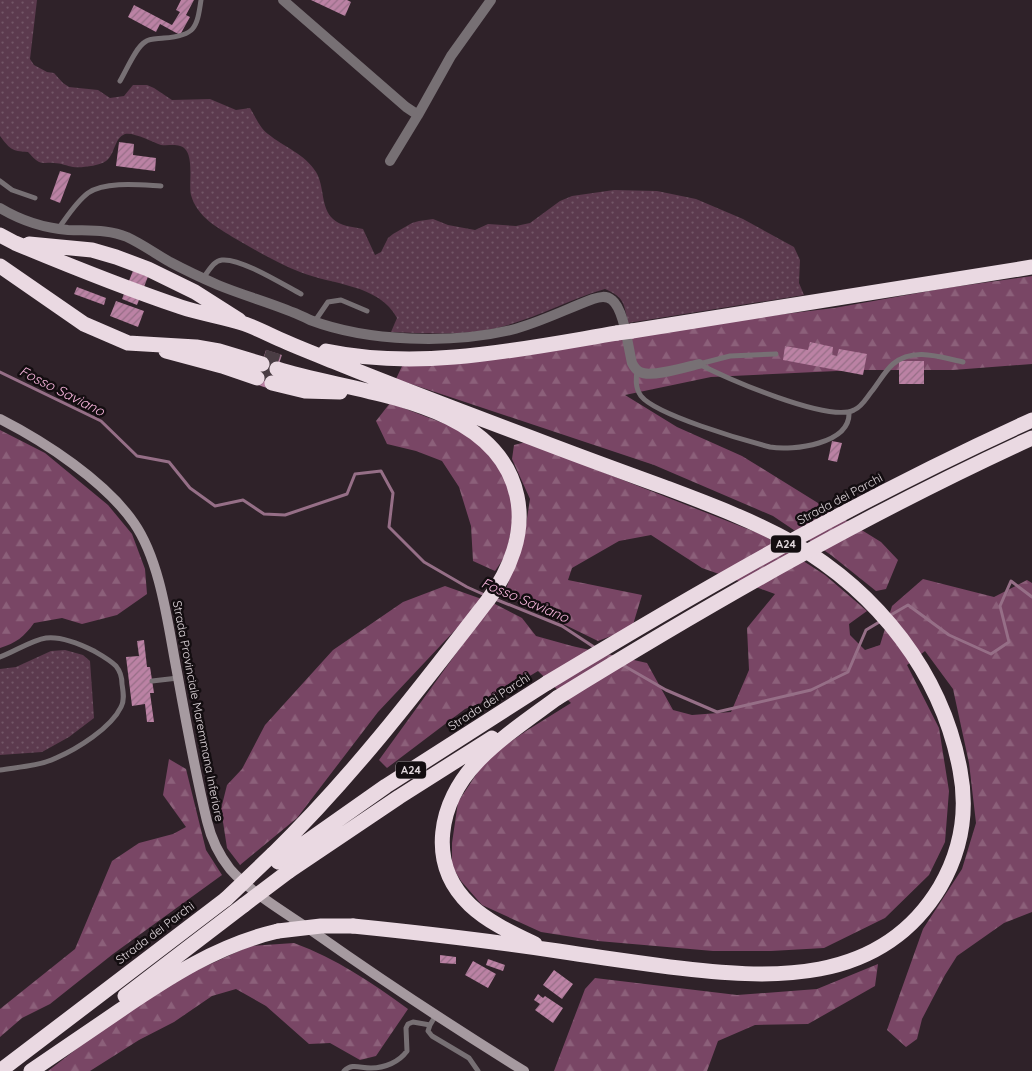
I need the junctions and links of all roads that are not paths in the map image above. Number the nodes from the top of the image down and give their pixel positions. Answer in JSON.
{"nodes":[{"id":1,"x":201,"y":0,"type":"edge"},
{"id":2,"x":283,"y":0,"type":"edge"},
{"id":3,"x":491,"y":0,"type":"edge"},
{"id":4,"x":120,"y":81,"type":"dead end"},
{"id":5,"x":418,"y":115,"type":"junction"},
{"id":6,"x":390,"y":161,"type":"dead end"},
{"id":7,"x":0,"y":181,"type":"edge"},
{"id":8,"x":161,"y":186,"type":"dead end"},
{"id":9,"x":35,"y":198,"type":"dead end"},
{"id":10,"x":0,"y":208,"type":"edge"},
{"id":11,"x":58,"y":229,"type":"junction"},
{"id":12,"x":0,"y":236,"type":"edge"},
{"id":13,"x":15,"y":243,"type":"junction"},
{"id":14,"x":0,"y":266,"type":"edge"},
{"id":15,"x":1032,"y":267,"type":"edge"},
{"id":16,"x":203,"y":278,"type":"junction"},
{"id":17,"x":301,"y":294,"type":"dead end"},
{"id":18,"x":367,"y":311,"type":"dead end"},
{"id":19,"x":315,"y":322,"type":"junction"},
{"id":20,"x":244,"y":324,"type":"junction"},
{"id":21,"x":280,"y":340,"type":"junction"},
{"id":22,"x":144,"y":345,"type":"junction"},
{"id":23,"x":776,"y":354,"type":"dead end"},
{"id":24,"x":963,"y":362,"type":"dead end"},
{"id":25,"x":699,"y":364,"type":"junction"},
{"id":26,"x":637,"y":370,"type":"junction"},
{"id":27,"x":276,"y":373,"type":"junction"},
{"id":28,"x":372,"y":391,"type":"junction"},
{"id":29,"x":433,"y":402,"type":"junction"},
{"id":30,"x":849,"y":412,"type":"junction"},
{"id":31,"x":0,"y":419,"type":"edge"},
{"id":32,"x":1032,"y":420,"type":"edge"},
{"id":33,"x":1032,"y":438,"type":"edge"},
{"id":34,"x":0,"y":657,"type":"edge"},
{"id":35,"x":178,"y":678,"type":"junction"},
{"id":36,"x":152,"y":681,"type":"dead end"},
{"id":37,"x":130,"y":684,"type":"dead end"},
{"id":38,"x":123,"y":686,"type":"junction"},
{"id":39,"x":557,"y":698,"type":"junction"},
{"id":40,"x":0,"y":770,"type":"edge"},
{"id":41,"x":280,"y":862,"type":"junction"},
{"id":42,"x":545,"y":949,"type":"junction"},
{"id":43,"x":436,"y":1015,"type":"junction"},
{"id":44,"x":430,"y":1025,"type":"junction"},
{"id":45,"x":0,"y":1071,"type":"edge"},
{"id":46,"x":30,"y":1071,"type":"edge"},
{"id":47,"x":344,"y":1071,"type":"edge"},
{"id":48,"x":478,"y":1071,"type":"edge"},
{"id":49,"x":524,"y":1071,"type":"edge"}],
"edges":[{"from":1,"to":4,"type":"lane"},
{"from":2,"to":5,"type":"street"},
{"from":3,"to":5,"type":"street"},
{"from":5,"to":6,"type":"street"},
{"from":7,"to":9,"type":"lane"},
{"from":8,"to":11,"type":"lane"},
{"from":10,"to":11,"type":"street"},
{"from":11,"to":16,"type":"street"},
{"from":12,"to":13,"type":"highway"},
{"from":13,"to":20,"type":"highway"},
{"from":13,"to":20,"type":"highway"},
{"from":14,"to":22,"type":"highway"},
{"from":15,"to":21,"type":"highway","bridge":true},
{"from":16,"to":17,"type":"lane"},
{"from":16,"to":19,"type":"street"},
{"from":18,"to":19,"type":"lane"},
{"from":19,"to":26,"type":"street"},
{"from":20,"to":21,"type":"highway"},
{"from":21,"to":29,"type":"highway"},
{"from":22,"to":22,"type":"highway"},
{"from":23,"to":25,"type":"lane"},
{"from":24,"to":30,"type":"lane"},
{"from":25,"to":26,"type":"street"},
{"from":25,"to":30,"type":"lane"},
{"from":26,"to":30,"type":"lane"},
{"from":27,"to":28,"type":"highway"},
{"from":27,"to":28,"type":"highway"},
{"from":27,"to":28,"type":"highway"},
{"from":28,"to":29,"type":"highway"},
{"from":28,"to":41,"type":"highway"},
{"from":29,"to":42,"type":"highway"},
{"from":31,"to":35,"type":"main road","name":"Strada Provinciale Maremmana Inferiore"},
{"from":32,"to":41,"type":"highway","name":"Strada dei Parchi","number":"A24","bridge":true},
{"from":33,"to":39,"type":"highway","name":"Strada dei Parchi","number":"A24","bridge":true},
{"from":34,"to":38,"type":"lane"},
{"from":35,"to":36,"type":"lane"},
{"from":35,"to":43,"type":"main road","name":"Strada Provinciale Maremmana Inferiore"},
{"from":37,"to":38,"type":"lane"},
{"from":38,"to":40,"type":"lane"},
{"from":39,"to":41,"type":"highway","name":"Strada dei Parchi","number":"A24"},
{"from":39,"to":42,"type":"highway"},
{"from":41,"to":45,"type":"highway","name":"Strada dei Parchi","number":"A24","bridge":true},
{"from":41,"to":46,"type":"highway","name":"Strada dei Parchi","number":"A24","bridge":true},
{"from":42,"to":46,"type":"highway","bridge":true},
{"from":43,"to":44,"type":"lane"},
{"from":43,"to":49,"type":"main road","name":"Strada Provinciale Maremmana Inferiore"},
{"from":44,"to":47,"type":"lane"},
{"from":44,"to":48,"type":"lane"}]}
